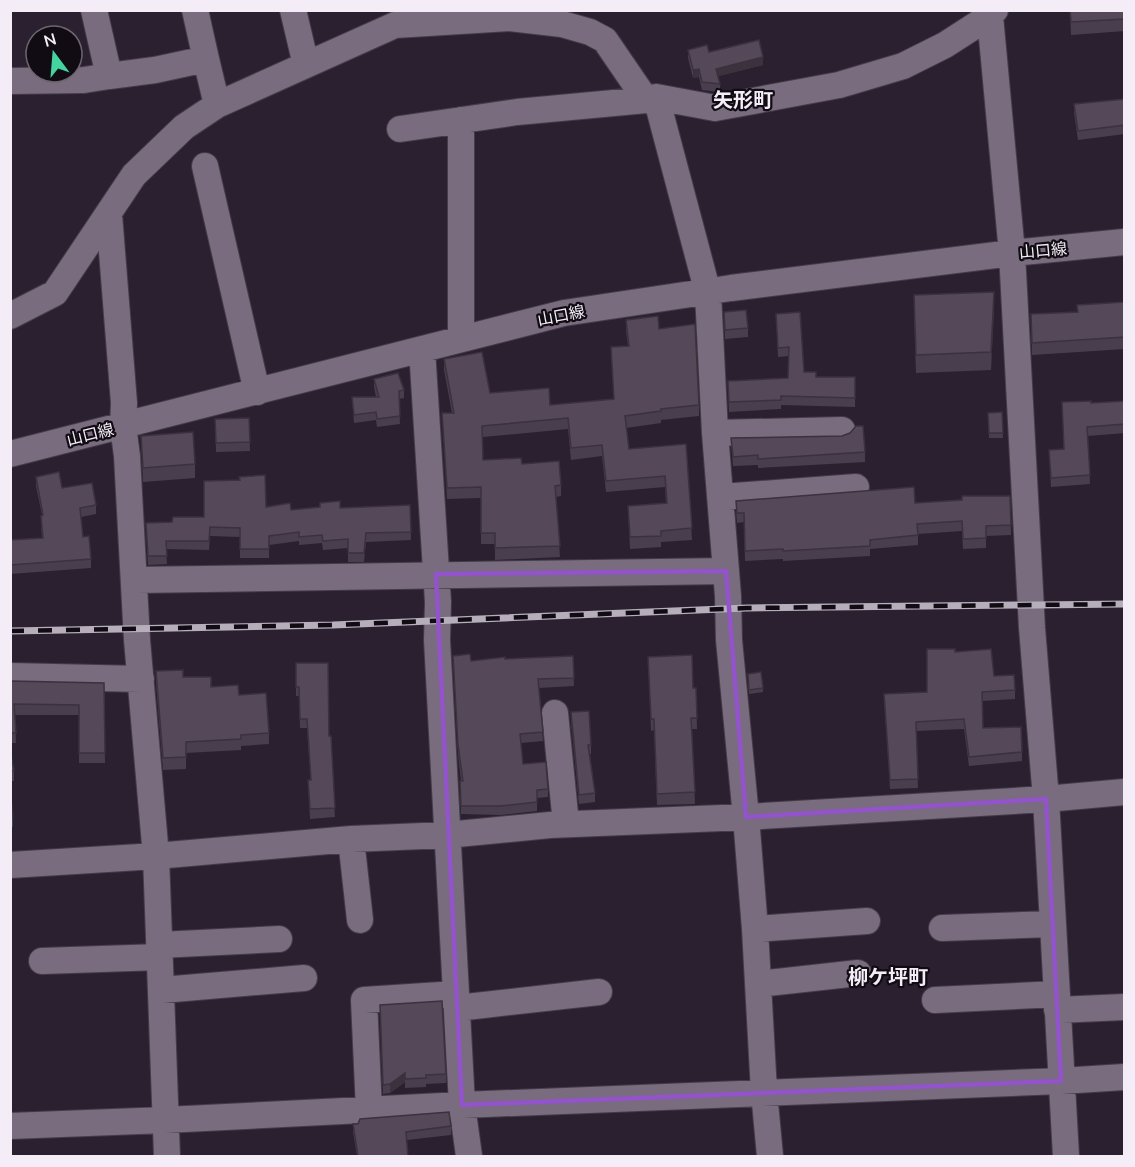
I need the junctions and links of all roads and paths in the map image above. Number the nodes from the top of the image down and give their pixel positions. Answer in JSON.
{"nodes":[{"id":1,"x":94,"y":10,"type":"edge"},
{"id":2,"x":195,"y":10,"type":"edge"},
{"id":3,"x":293,"y":10,"type":"edge"},
{"id":4,"x":993,"y":13,"type":"edge"},
{"id":5,"x":404,"y":17,"type":"edge"},
{"id":6,"x":206,"y":59,"type":"junction"},
{"id":7,"x":306,"y":65,"type":"junction"},
{"id":8,"x":109,"y":75,"type":"junction"},
{"id":9,"x":10,"y":81,"type":"edge"},
{"id":10,"x":651,"y":98,"type":"junction"},
{"id":11,"x":217,"y":105,"type":"junction"},
{"id":12,"x":461,"y":120,"type":"junction"},
{"id":13,"x":400,"y":129,"type":"dead end"},
{"id":14,"x":204,"y":166,"type":"dead end"},
{"id":15,"x":109,"y":214,"type":"junction"},
{"id":16,"x":1125,"y":242,"type":"edge"},
{"id":17,"x":1012,"y":253,"type":"junction"},
{"id":18,"x":708,"y":293,"type":"junction"},
{"id":19,"x":10,"y":316,"type":"edge"},
{"id":20,"x":461,"y":339,"type":"junction"},
{"id":21,"x":422,"y":349,"type":"junction"},
{"id":22,"x":257,"y":392,"type":"junction"},
{"id":23,"x":123,"y":426,"type":"junction"},
{"id":24,"x":829,"y":426,"type":"dead end"},
{"id":25,"x":715,"y":433,"type":"junction"},
{"id":26,"x":10,"y":454,"type":"edge"},
{"id":27,"x":844,"y":483,"type":"dead end"},
{"id":28,"x":721,"y":497,"type":"junction"},
{"id":29,"x":726,"y":571,"type":"junction"},
{"id":30,"x":436,"y":574,"type":"junction"},
{"id":31,"x":135,"y":580,"type":"junction"},
{"id":32,"x":10,"y":676,"type":"edge"},
{"id":33,"x":141,"y":679,"type":"junction"},
{"id":34,"x":558,"y":713,"type":"dead end"},
{"id":35,"x":1125,"y":792,"type":"edge"},
{"id":36,"x":1046,"y":799,"type":"junction"},
{"id":37,"x":746,"y":817,"type":"junction"},
{"id":38,"x":566,"y":824,"type":"junction"},
{"id":39,"x":447,"y":835,"type":"junction"},
{"id":40,"x":351,"y":839,"type":"junction"},
{"id":41,"x":156,"y":856,"type":"junction"},
{"id":42,"x":10,"y":865,"type":"edge"},
{"id":43,"x":360,"y":920,"type":"dead end"},
{"id":44,"x":867,"y":921,"type":"dead end"},
{"id":45,"x":1052,"y":924,"type":"junction"},
{"id":46,"x":942,"y":928,"type":"dead end"},
{"id":47,"x":755,"y":929,"type":"junction"},
{"id":48,"x":279,"y":939,"type":"dead end"},
{"id":49,"x":160,"y":951,"type":"junction"},
{"id":50,"x":42,"y":961,"type":"dead end"},
{"id":51,"x":858,"y":973,"type":"dead end"},
{"id":52,"x":304,"y":978,"type":"dead end"},
{"id":53,"x":758,"y":984,"type":"junction"},
{"id":54,"x":162,"y":990,"type":"junction"},
{"id":55,"x":599,"y":992,"type":"dead end"},
{"id":56,"x":934,"y":1000,"type":"dead end"},
{"id":57,"x":457,"y":1001,"type":"junction"},
{"id":58,"x":1057,"y":1002,"type":"junction"},
{"id":59,"x":1125,"y":1007,"type":"edge"},
{"id":60,"x":1125,"y":1077,"type":"edge"},
{"id":61,"x":1061,"y":1081,"type":"junction"},
{"id":62,"x":764,"y":1092,"type":"junction"},
{"id":63,"x":462,"y":1105,"type":"junction"},
{"id":64,"x":369,"y":1110,"type":"junction"},
{"id":65,"x":165,"y":1120,"type":"junction"},
{"id":66,"x":10,"y":1126,"type":"edge"},
{"id":67,"x":167,"y":1156,"type":"edge"},
{"id":68,"x":469,"y":1156,"type":"edge"},
{"id":69,"x":770,"y":1156,"type":"edge"},
{"id":70,"x":1066,"y":1156,"type":"edge"}],
"edges":[{"from":1,"to":8,"type":"street"},
{"from":2,"to":6,"type":"street"},
{"from":3,"to":7,"type":"street"},
{"from":4,"to":10,"type":"street"},
{"from":4,"to":17,"type":"street"},
{"from":5,"to":7,"type":"street"},
{"from":5,"to":10,"type":"street"},
{"from":6,"to":8,"type":"street"},
{"from":6,"to":11,"type":"street"},
{"from":7,"to":11,"type":"street"},
{"from":8,"to":9,"type":"street"},
{"from":10,"to":12,"type":"street"},
{"from":10,"to":18,"type":"street"},
{"from":11,"to":15,"type":"street"},
{"from":12,"to":13,"type":"street"},
{"from":12,"to":20,"type":"street"},
{"from":14,"to":22,"type":"street"},
{"from":15,"to":19,"type":"street"},
{"from":15,"to":23,"type":"street"},
{"from":16,"to":17,"type":"street","name":"山口線"},
{"from":17,"to":18,"type":"street","name":"山口線"},
{"from":17,"to":36,"type":"street"},
{"from":18,"to":20,"type":"street","name":"山口線"},
{"from":18,"to":25,"type":"street"},
{"from":20,"to":21,"type":"street","name":"山口線"},
{"from":21,"to":22,"type":"street","name":"山口線"},
{"from":21,"to":30,"type":"street"},
{"from":22,"to":23,"type":"street","name":"山口線"},
{"from":23,"to":26,"type":"street","name":"山口線"},
{"from":23,"to":31,"type":"street"},
{"from":24,"to":25,"type":"street"},
{"from":25,"to":28,"type":"street"},
{"from":27,"to":28,"type":"street"},
{"from":28,"to":29,"type":"street"},
{"from":29,"to":30,"type":"street"},
{"from":29,"to":37,"type":"street"},
{"from":30,"to":31,"type":"street"},
{"from":30,"to":39,"type":"street"},
{"from":31,"to":33,"type":"street"},
{"from":32,"to":33,"type":"street"},
{"from":33,"to":41,"type":"street"},
{"from":34,"to":38,"type":"street"},
{"from":35,"to":36,"type":"street"},
{"from":36,"to":37,"type":"street"},
{"from":36,"to":45,"type":"street"},
{"from":37,"to":38,"type":"street"},
{"from":37,"to":47,"type":"street"},
{"from":38,"to":39,"type":"street"},
{"from":39,"to":40,"type":"street"},
{"from":39,"to":57,"type":"street"},
{"from":40,"to":41,"type":"street"},
{"from":40,"to":43,"type":"street"},
{"from":41,"to":42,"type":"street"},
{"from":41,"to":49,"type":"street"},
{"from":44,"to":47,"type":"street"},
{"from":45,"to":46,"type":"street"},
{"from":45,"to":58,"type":"street"},
{"from":47,"to":53,"type":"street"},
{"from":48,"to":49,"type":"street"},
{"from":49,"to":50,"type":"street"},
{"from":49,"to":54,"type":"street"},
{"from":51,"to":53,"type":"street"},
{"from":52,"to":54,"type":"street"},
{"from":53,"to":62,"type":"street"},
{"from":54,"to":65,"type":"street"},
{"from":55,"to":57,"type":"street"},
{"from":56,"to":58,"type":"street"},
{"from":57,"to":63,"type":"street"},
{"from":57,"to":64,"type":"street"},
{"from":58,"to":59,"type":"street"},
{"from":58,"to":61,"type":"street"},
{"from":60,"to":61,"type":"street"},
{"from":61,"to":62,"type":"street"},
{"from":61,"to":70,"type":"street"},
{"from":62,"to":63,"type":"street"},
{"from":62,"to":69,"type":"street"},
{"from":63,"to":64,"type":"street"},
{"from":63,"to":68,"type":"street"},
{"from":64,"to":65,"type":"street"},
{"from":65,"to":66,"type":"street"},
{"from":65,"to":67,"type":"street"}]}
